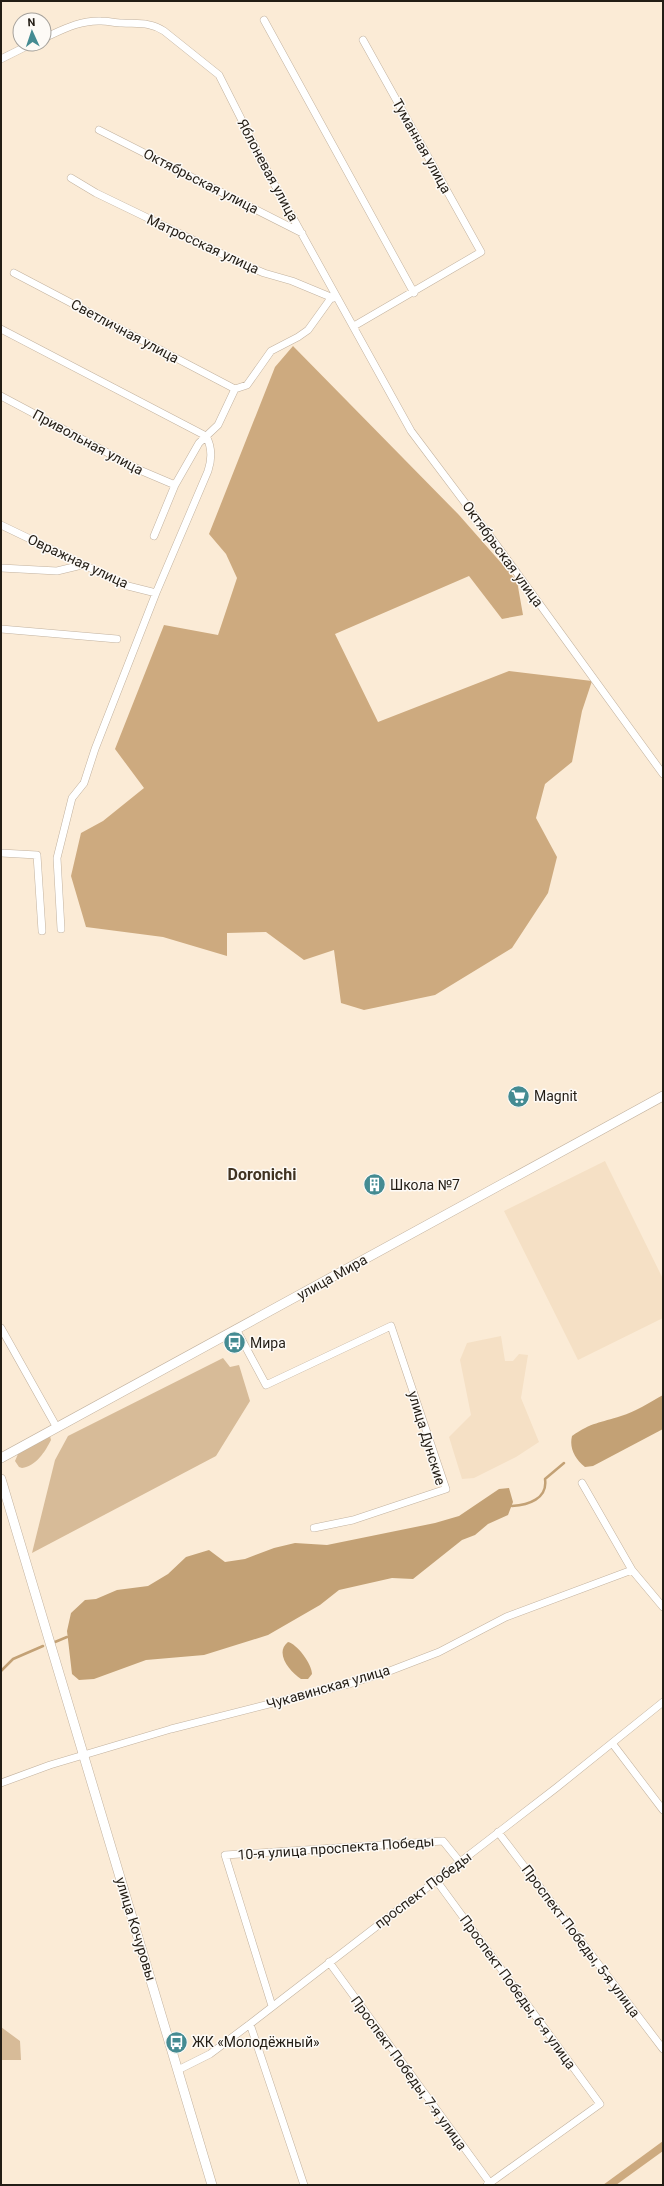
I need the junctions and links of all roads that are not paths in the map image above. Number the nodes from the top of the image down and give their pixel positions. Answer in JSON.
{"nodes":[{"id":1,"x":264,"y":20,"type":"dead end"},
{"id":2,"x":52,"y":34,"type":"edge"},
{"id":3,"x":363,"y":40,"type":"dead end"},
{"id":4,"x":15,"y":52,"type":"edge"},
{"id":5,"x":1,"y":59,"type":"edge"},
{"id":6,"x":99,"y":130,"type":"dead end"},
{"id":7,"x":70,"y":178,"type":"dead end"},
{"id":8,"x":302,"y":234,"type":"junction"},
{"id":9,"x":14,"y":273,"type":"dead end"},
{"id":10,"x":414,"y":292,"type":"junction"},
{"id":11,"x":330,"y":298,"type":"junction"},
{"id":12,"x":339,"y":299,"type":"junction"},
{"id":13,"x":354,"y":326,"type":"junction"},
{"id":14,"x":1,"y":329,"type":"edge"},
{"id":15,"x":235,"y":389,"type":"junction"},
{"id":16,"x":1,"y":396,"type":"edge"},
{"id":17,"x":206,"y":436,"type":"junction"},
{"id":18,"x":175,"y":485,"type":"junction"},
{"id":19,"x":1,"y":525,"type":"edge"},
{"id":20,"x":154,"y":536,"type":"dead end"},
{"id":21,"x":82,"y":565,"type":"junction"},
{"id":22,"x":1,"y":568,"type":"edge"},
{"id":23,"x":156,"y":593,"type":"junction"},
{"id":24,"x":1,"y":629,"type":"edge"},
{"id":25,"x":117,"y":639,"type":"dead end"},
{"id":26,"x":663,"y":774,"type":"edge"},
{"id":27,"x":1,"y":853,"type":"edge"},
{"id":28,"x":61,"y":929,"type":"dead end"},
{"id":29,"x":42,"y":931,"type":"dead end"},
{"id":30,"x":663,"y":1096,"type":"edge"},
{"id":31,"x":1,"y":1328,"type":"edge"},
{"id":32,"x":236,"y":1329,"type":"junction"},
{"id":33,"x":56,"y":1426,"type":"junction"},
{"id":34,"x":1,"y":1458,"type":"edge"},
{"id":35,"x":1,"y":1482,"type":"edge"},
{"id":36,"x":582,"y":1483,"type":"dead end"},
{"id":37,"x":314,"y":1528,"type":"dead end"},
{"id":38,"x":632,"y":1570,"type":"junction"},
{"id":39,"x":663,"y":1607,"type":"edge"},
{"id":40,"x":663,"y":1702,"type":"edge"},
{"id":41,"x":612,"y":1743,"type":"junction"},
{"id":42,"x":84,"y":1756,"type":"junction"},
{"id":43,"x":1,"y":1783,"type":"edge"},
{"id":44,"x":663,"y":1810,"type":"edge"},
{"id":45,"x":498,"y":1832,"type":"junction"},
{"id":46,"x":460,"y":1862,"type":"junction"},
{"id":47,"x":436,"y":1880,"type":"junction"},
{"id":48,"x":329,"y":1962,"type":"junction"},
{"id":49,"x":272,"y":2006,"type":"junction"},
{"id":50,"x":250,"y":2024,"type":"junction"},
{"id":51,"x":663,"y":2050,"type":"edge"},
{"id":52,"x":178,"y":2070,"type":"junction"},
{"id":53,"x":488,"y":2184,"type":"edge"},
{"id":54,"x":212,"y":2185,"type":"edge"},
{"id":55,"x":304,"y":2185,"type":"edge"}],
"edges":[{"from":1,"to":10,"type":"street"},
{"from":2,"to":8,"type":"street","name":"Яблоневая улица"},
{"from":3,"to":10,"type":"street","name":"Туманная улица"},
{"from":4,"to":5,"type":"street"},
{"from":6,"to":8,"type":"street","name":"Октябрьская улица"},
{"from":7,"to":11,"type":"street","name":"Матросская улица"},
{"from":8,"to":12,"type":"street","name":"Яблоневая улица"},
{"from":9,"to":15,"type":"street","name":"Светличная улица"},
{"from":10,"to":13,"type":"street"},
{"from":11,"to":12,"type":"street","name":"Матросская улица"},
{"from":11,"to":15,"type":"street"},
{"from":12,"to":13,"type":"street","name":"Яблоневая улица"},
{"from":13,"to":26,"type":"street","name":"Октябрьская улица"},
{"from":14,"to":17,"type":"street"},
{"from":15,"to":17,"type":"street"},
{"from":16,"to":18,"type":"street","name":"Привольная улица"},
{"from":17,"to":18,"type":"street"},
{"from":17,"to":23,"type":"street"},
{"from":18,"to":20,"type":"street"},
{"from":19,"to":21,"type":"street","name":"Овражная улица"},
{"from":21,"to":22,"type":"street"},
{"from":21,"to":23,"type":"street","name":"Овражная улица"},
{"from":23,"to":28,"type":"street"},
{"from":24,"to":25,"type":"street"},
{"from":27,"to":29,"type":"street"},
{"from":30,"to":32,"type":"street","name":"улица Мира"},
{"from":31,"to":33,"type":"street"},
{"from":32,"to":33,"type":"street","name":"улица Мира"},
{"from":32,"to":37,"type":"street","name":"улица Дунские"},
{"from":33,"to":34,"type":"street","name":"улица Мира"},
{"from":35,"to":42,"type":"street","name":"улица Кочуровы"},
{"from":36,"to":38,"type":"street"},
{"from":38,"to":39,"type":"street"},
{"from":38,"to":42,"type":"street","name":"Чукавинская улица"},
{"from":40,"to":41,"type":"street","name":"проспект Победы"},
{"from":41,"to":44,"type":"street"},
{"from":41,"to":45,"type":"street","name":"проспект Победы"},
{"from":42,"to":43,"type":"street"},
{"from":42,"to":52,"type":"street","name":"улица Кочуровы"},
{"from":45,"to":46,"type":"street","name":"проспект Победы"},
{"from":45,"to":51,"type":"street","name":"Проспект Победы, 5-я улица"},
{"from":46,"to":47,"type":"street","name":"проспект Победы"},
{"from":46,"to":49,"type":"street","name":"10-я улица проспекта Победы"},
{"from":47,"to":48,"type":"street","name":"проспект Победы"},
{"from":47,"to":53,"type":"street","name":"Проспект Победы, 6-я улица"},
{"from":48,"to":49,"type":"street","name":"проспект Победы"},
{"from":48,"to":53,"type":"street","name":"Проспект Победы, 7-я улица"},
{"from":49,"to":50,"type":"street","name":"проспект Победы"},
{"from":50,"to":52,"type":"street","name":"проспект Победы"},
{"from":50,"to":55,"type":"street"},
{"from":52,"to":54,"type":"street","name":"улица Кочуровы"}]}
